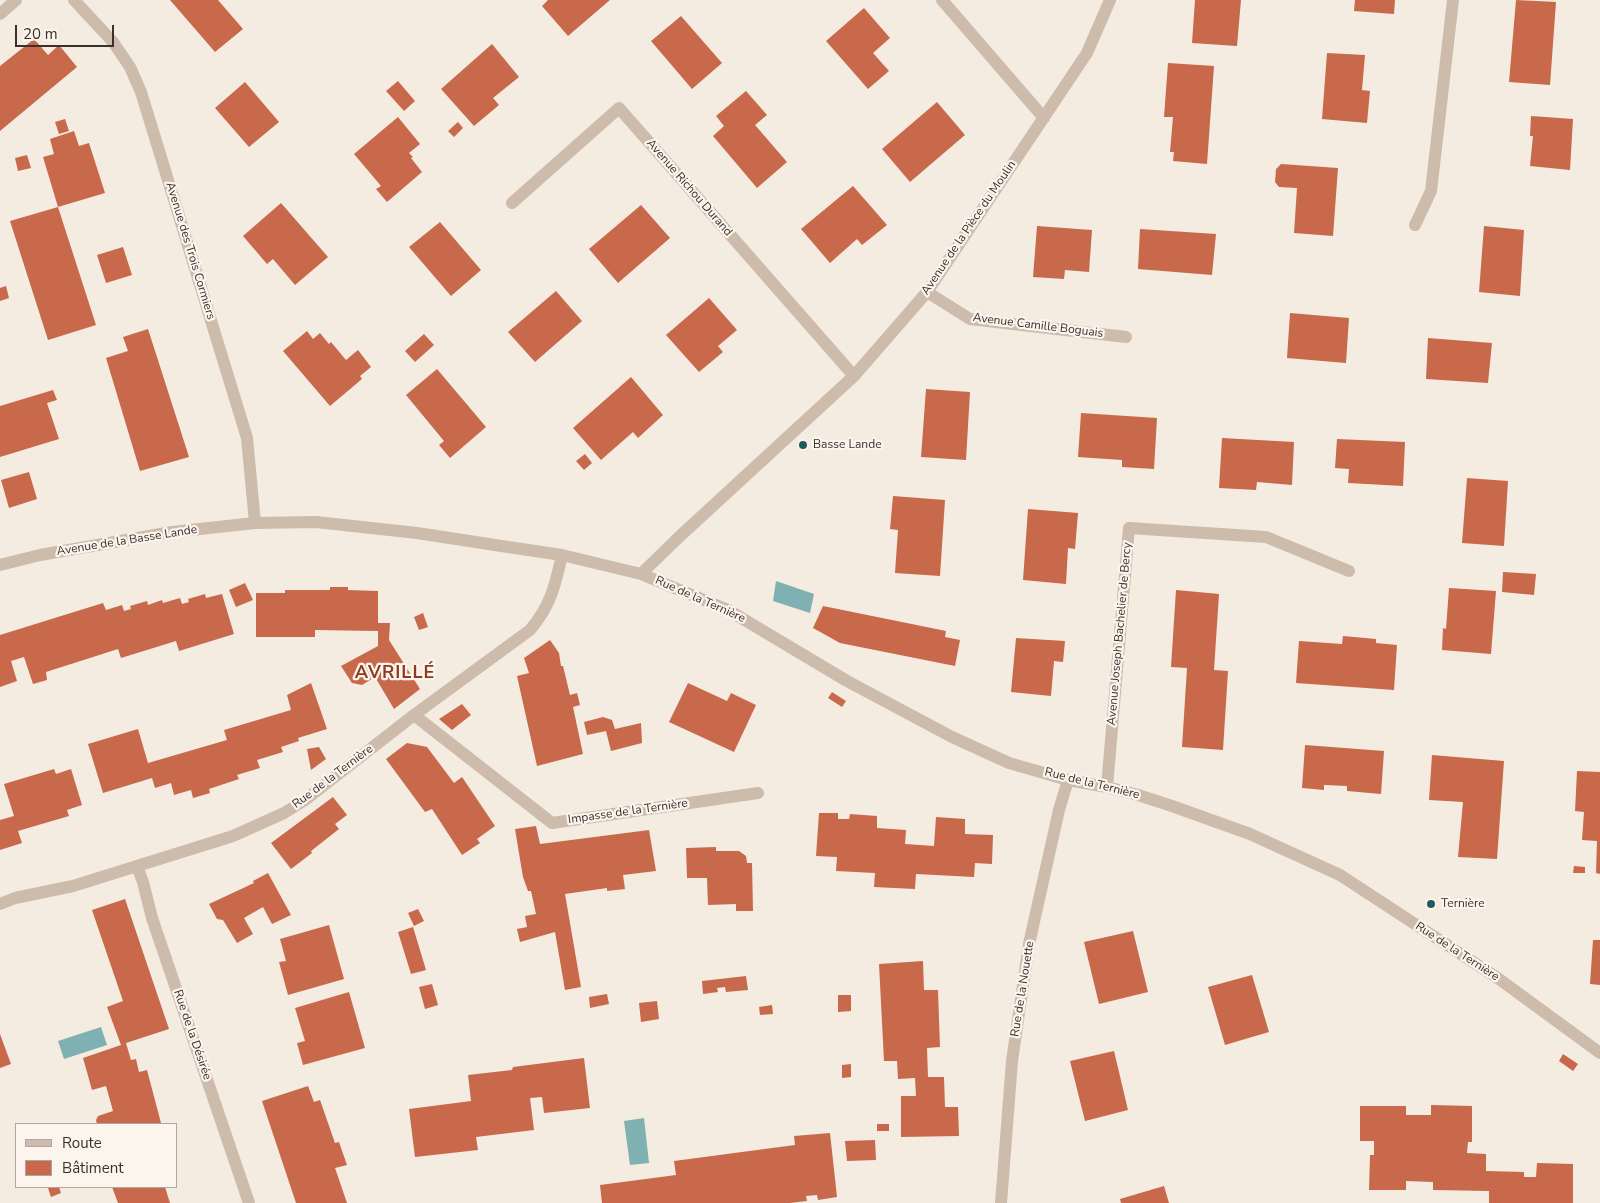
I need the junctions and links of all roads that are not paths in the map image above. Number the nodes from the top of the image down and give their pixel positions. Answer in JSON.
{"nodes":[{"id":1,"x":16,"y":0,"type":"edge"},
{"id":2,"x":74,"y":0,"type":"edge"},
{"id":3,"x":942,"y":0,"type":"edge"},
{"id":4,"x":1110,"y":0,"type":"edge"},
{"id":5,"x":1453,"y":0,"type":"edge"},
{"id":6,"x":0,"y":14,"type":"edge"},
{"id":7,"x":1044,"y":118,"type":"junction"},
{"id":8,"x":512,"y":203,"type":"dead end"},
{"id":9,"x":1415,"y":225,"type":"dead end"},
{"id":10,"x":927,"y":292,"type":"junction"},
{"id":11,"x":1126,"y":336,"type":"dead end"},
{"id":12,"x":854,"y":376,"type":"junction"},
{"id":13,"x":255,"y":523,"type":"junction"},
{"id":14,"x":562,"y":555,"type":"junction"},
{"id":15,"x":0,"y":565,"type":"edge"},
{"id":16,"x":1349,"y":571,"type":"dead end"},
{"id":17,"x":641,"y":574,"type":"junction"},
{"id":18,"x":414,"y":715,"type":"junction"},
{"id":19,"x":1068,"y":780,"type":"junction"},
{"id":20,"x":1107,"y":787,"type":"junction"},
{"id":21,"x":758,"y":793,"type":"dead end"},
{"id":22,"x":137,"y":866,"type":"junction"},
{"id":23,"x":0,"y":904,"type":"edge"},
{"id":24,"x":1600,"y":1053,"type":"edge"},
{"id":25,"x":249,"y":1203,"type":"edge"},
{"id":26,"x":1001,"y":1203,"type":"edge"}],
"edges":[{"from":1,"to":6,"type":"street"},
{"from":2,"to":13,"type":"street","name":"Avenue des Trois Cormiers"},
{"from":3,"to":7,"type":"street"},
{"from":4,"to":7,"type":"street","name":"Avenue de la Pièce du Moulin"},
{"from":5,"to":9,"type":"street"},
{"from":7,"to":10,"type":"street","name":"Avenue de la Pièce du Moulin"},
{"from":8,"to":12,"type":"street","name":"Avenue Richou Durand"},
{"from":10,"to":11,"type":"street","name":"Avenue Camille Boguais"},
{"from":10,"to":12,"type":"street","name":"Avenue de la Pièce du Moulin"},
{"from":12,"to":17,"type":"street","name":"Avenue de la Pièce du Moulin"},
{"from":13,"to":14,"type":"street","name":"Rue de la Ternière"},
{"from":13,"to":15,"type":"street","name":"Avenue de la Basse Lande"},
{"from":14,"to":17,"type":"street","name":"Rue de la Ternière"},
{"from":14,"to":18,"type":"street","name":"Rue de la Ternière"},
{"from":16,"to":20,"type":"street","name":"Avenue Joseph Bachelier de Bercy"},
{"from":17,"to":19,"type":"street","name":"Rue de la Ternière"},
{"from":18,"to":21,"type":"street","name":"Impasse de la Ternière"},
{"from":18,"to":22,"type":"street","name":"Rue de la Ternière"},
{"from":19,"to":20,"type":"street","name":"Rue de la Ternière"},
{"from":19,"to":26,"type":"street","name":"Rue de la Nouette"},
{"from":20,"to":24,"type":"street","name":"Rue de la Ternière"},
{"from":22,"to":23,"type":"street","name":"Rue de la Ternière"},
{"from":22,"to":25,"type":"street","name":"Rue de la Désirée"}]}
